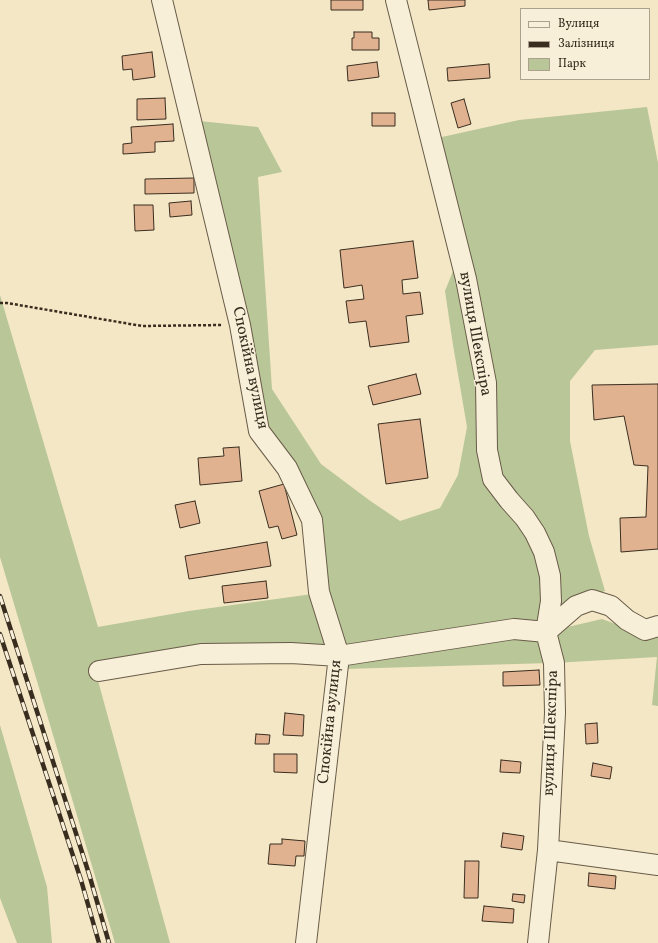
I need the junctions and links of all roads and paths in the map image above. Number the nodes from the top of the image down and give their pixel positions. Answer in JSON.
{"nodes":[{"id":1,"x":162,"y":0,"type":"edge"},
{"id":2,"x":396,"y":0,"type":"edge"},
{"id":3,"x":0,"y":303,"type":"edge"},
{"id":4,"x":240,"y":325,"type":"junction"},
{"id":5,"x":658,"y":626,"type":"edge"},
{"id":6,"x":546,"y":632,"type":"junction"},
{"id":7,"x":339,"y":656,"type":"junction"},
{"id":8,"x":99,"y":671,"type":"dead end"},
{"id":9,"x":548,"y":850,"type":"junction"},
{"id":10,"x":658,"y":865,"type":"edge"},
{"id":11,"x":306,"y":943,"type":"edge"},
{"id":12,"x":538,"y":943,"type":"edge"}],
"edges":[{"from":1,"to":4,"type":"street","name":"Спокійна вулиця"},
{"from":2,"to":6,"type":"street","name":"вулиця Шекспіра"},
{"from":3,"to":4,"type":"path"},
{"from":4,"to":7,"type":"street","name":"Спокійна вулиця"},
{"from":5,"to":6,"type":"street"},
{"from":6,"to":7,"type":"street"},
{"from":6,"to":9,"type":"street","name":"вулиця Шекспіра"},
{"from":7,"to":8,"type":"street"},
{"from":7,"to":11,"type":"street","name":"Спокійна вулиця"},
{"from":9,"to":10,"type":"street"},
{"from":9,"to":12,"type":"street","name":"вулиця Шекспіра"}]}
